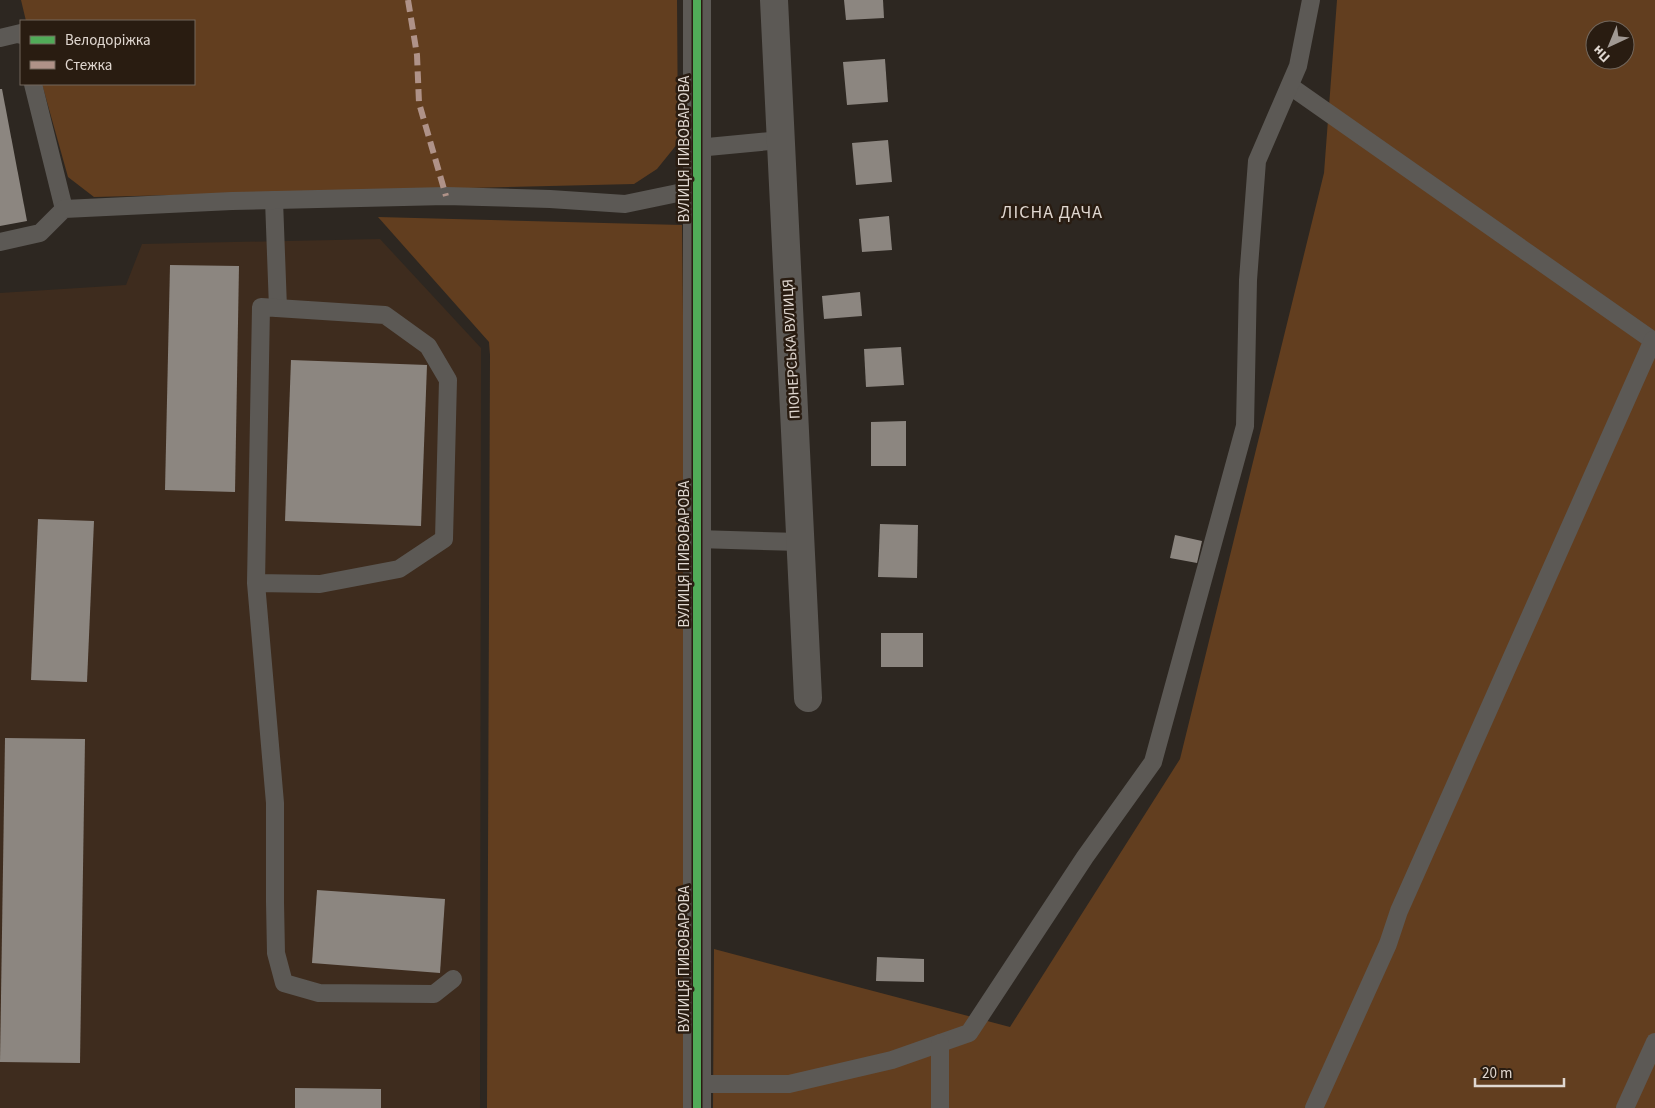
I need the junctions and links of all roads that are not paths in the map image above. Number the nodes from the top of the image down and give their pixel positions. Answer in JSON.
{"nodes":[{"id":1,"x":697,"y":0,"type":"edge"},
{"id":2,"x":774,"y":0,"type":"edge"},
{"id":3,"x":1311,"y":0,"type":"edge"},
{"id":4,"x":20,"y":33,"type":"edge"},
{"id":5,"x":0,"y":38,"type":"edge"},
{"id":6,"x":33,"y":85,"type":"edge"},
{"id":7,"x":1290,"y":86,"type":"junction"},
{"id":8,"x":781,"y":140,"type":"junction"},
{"id":9,"x":697,"y":148,"type":"junction"},
{"id":10,"x":697,"y":189,"type":"junction"},
{"id":11,"x":274,"y":200,"type":"junction"},
{"id":12,"x":64,"y":209,"type":"junction"},
{"id":13,"x":0,"y":242,"type":"edge"},
{"id":14,"x":278,"y":308,"type":"junction"},
{"id":15,"x":1654,"y":341,"type":"edge"},
{"id":16,"x":697,"y":539,"type":"junction"},
{"id":17,"x":800,"y":542,"type":"junction"},
{"id":18,"x":256,"y":582,"type":"junction"},
{"id":19,"x":808,"y":698,"type":"dead end"},
{"id":20,"x":453,"y":979,"type":"dead end"},
{"id":21,"x":1655,"y":1042,"type":"edge"},
{"id":22,"x":940,"y":1044,"type":"junction"},
{"id":23,"x":697,"y":1096,"type":"edge"},
{"id":24,"x":940,"y":1108,"type":"edge"},
{"id":25,"x":1314,"y":1108,"type":"edge"},
{"id":26,"x":1625,"y":1108,"type":"edge"}],
"edges":[{"from":1,"to":9,"type":"street","name":"ВУЛИЦЯ ПИВОВАРОВА"},
{"from":2,"to":8,"type":"street","name":"ПІОНЕРСЬКА ВУЛИЦЯ"},
{"from":3,"to":7,"type":"lane"},
{"from":4,"to":5,"type":"lane"},
{"from":6,"to":12,"type":"lane"},
{"from":7,"to":15,"type":"lane"},
{"from":7,"to":22,"type":"lane"},
{"from":8,"to":9,"type":"lane"},
{"from":8,"to":17,"type":"street","name":"ПІОНЕРСЬКА ВУЛИЦЯ"},
{"from":9,"to":10,"type":"street","name":"ВУЛИЦЯ ПИВОВАРОВА"},
{"from":10,"to":11,"type":"lane"},
{"from":10,"to":16,"type":"street","name":"ВУЛИЦЯ ПИВОВАРОВА"},
{"from":11,"to":12,"type":"lane"},
{"from":11,"to":14,"type":"lane"},
{"from":12,"to":13,"type":"lane"},
{"from":14,"to":18,"type":"lane"},
{"from":14,"to":18,"type":"lane"},
{"from":15,"to":25,"type":"lane"},
{"from":16,"to":17,"type":"lane"},
{"from":16,"to":23,"type":"street","name":"ВУЛИЦЯ ПИВОВАРОВА"},
{"from":17,"to":19,"type":"street","name":"ПІОНЕРСЬКА ВУЛИЦЯ"},
{"from":18,"to":20,"type":"lane"},
{"from":21,"to":26,"type":"lane"},
{"from":22,"to":23,"type":"lane"},
{"from":22,"to":24,"type":"lane"}]}
